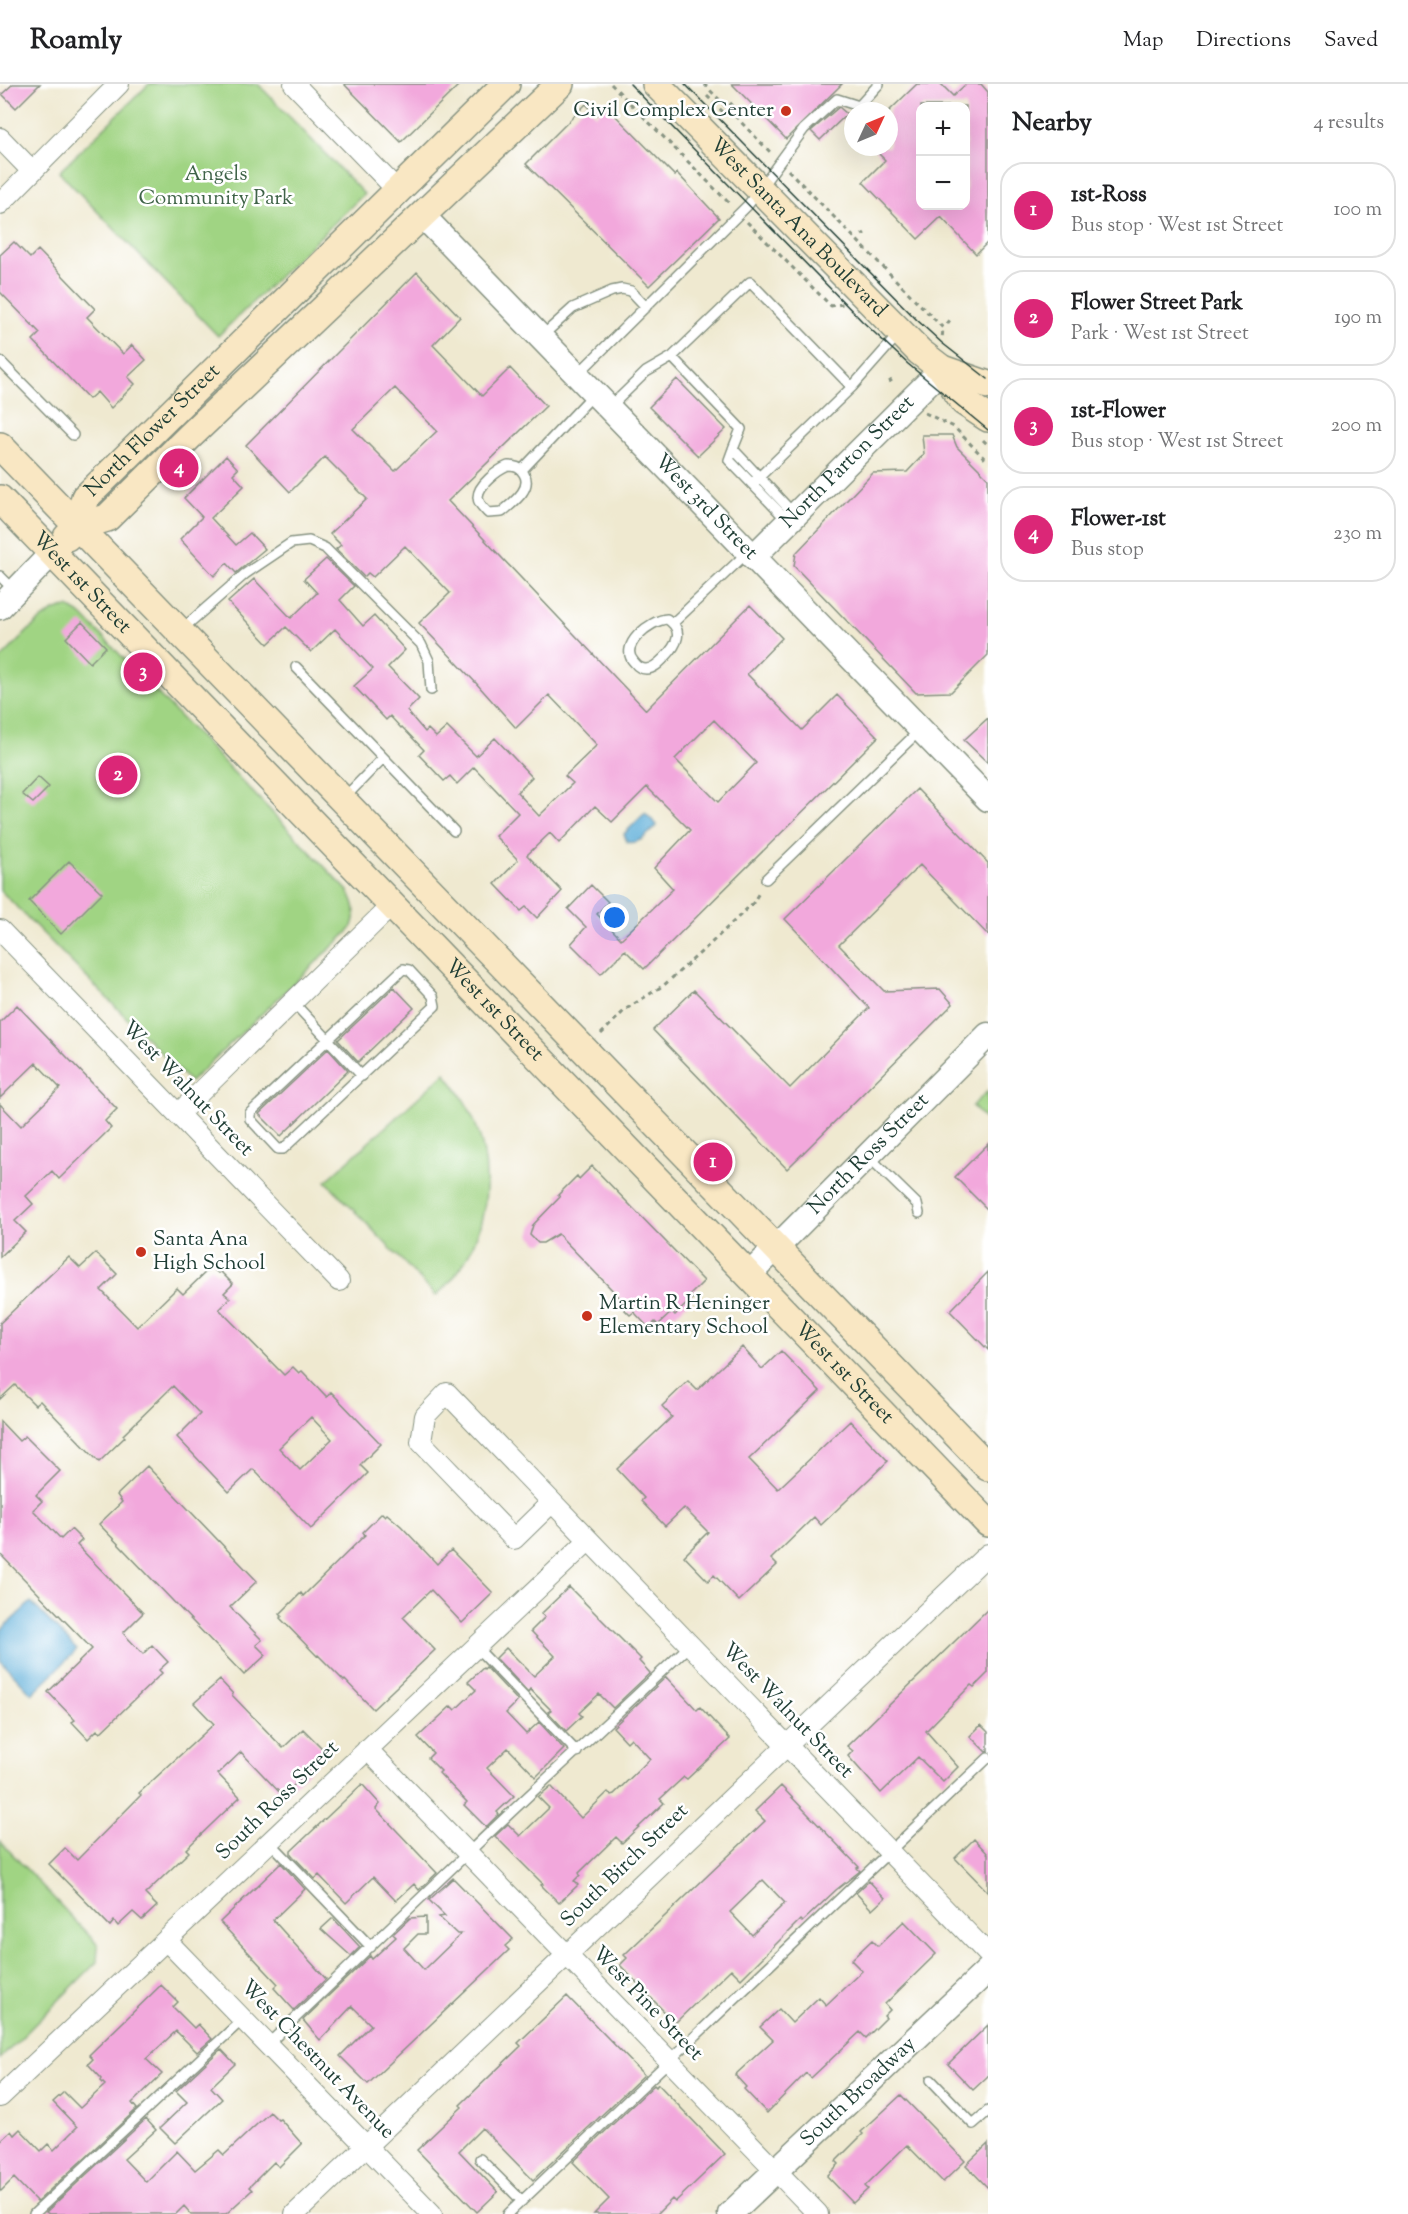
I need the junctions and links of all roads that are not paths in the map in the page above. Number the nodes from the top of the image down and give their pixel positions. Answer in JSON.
{"nodes":[{"id":1,"x":119,"y":84,"type":"edge"},
{"id":2,"x":294,"y":84,"type":"edge"},
{"id":3,"x":506,"y":84,"type":"edge"},
{"id":4,"x":560,"y":84,"type":"edge"},
{"id":5,"x":656,"y":84,"type":"edge"},
{"id":6,"x":879,"y":84,"type":"edge"},
{"id":7,"x":0,"y":138,"type":"edge"},
{"id":8,"x":32,"y":171,"type":"junction"},
{"id":9,"x":398,"y":190,"type":"junction"},
{"id":10,"x":761,"y":190,"type":"junction"},
{"id":11,"x":0,"y":204,"type":"edge"},
{"id":12,"x":423,"y":216,"type":"junction"},
{"id":13,"x":646,"y":307,"type":"junction"},
{"id":14,"x":899,"y":333,"type":"junction"},
{"id":15,"x":540,"y":338,"type":"junction"},
{"id":16,"x":672,"y":357,"type":"junction"},
{"id":17,"x":0,"y":360,"type":"edge"},
{"id":18,"x":942,"y":369,"type":"junction"},
{"id":19,"x":576,"y":375,"type":"junction"},
{"id":20,"x":988,"y":385,"type":"edge"},
{"id":21,"x":852,"y":387,"type":"junction"},
{"id":22,"x":601,"y":401,"type":"junction"},
{"id":23,"x":988,"y":418,"type":"edge"},
{"id":24,"x":73,"y":435,"type":"dead end"},
{"id":25,"x":0,"y":446,"type":"edge"},
{"id":26,"x":733,"y":449,"type":"junction"},
{"id":27,"x":522,"y":470,"type":"junction"},
{"id":28,"x":759,"y":476,"type":"junction"},
{"id":29,"x":752,"y":484,"type":"junction"},
{"id":30,"x":0,"y":499,"type":"edge"},
{"id":31,"x":792,"y":519,"type":"junction"},
{"id":32,"x":77,"y":526,"type":"junction"},
{"id":33,"x":52,"y":553,"type":"junction"},
{"id":34,"x":751,"y":554,"type":"junction"},
{"id":35,"x":5,"y":591,"type":"edge"},
{"id":36,"x":673,"y":623,"type":"junction"},
{"id":37,"x":179,"y":632,"type":"junction"},
{"id":38,"x":296,"y":667,"type":"dead end"},
{"id":39,"x":431,"y":690,"type":"dead end"},
{"id":40,"x":920,"y":730,"type":"junction"},
{"id":41,"x":383,"y":758,"type":"junction"},
{"id":42,"x":342,"y":799,"type":"junction"},
{"id":43,"x":988,"y":799,"type":"edge"},
{"id":44,"x":454,"y":831,"type":"dead end"},
{"id":45,"x":766,"y":879,"type":"road end"},
{"id":46,"x":391,"y":906,"type":"junction"},
{"id":47,"x":0,"y":930,"type":"edge"},
{"id":48,"x":292,"y":1002,"type":"junction"},
{"id":49,"x":988,"y":1035,"type":"edge"},
{"id":50,"x":327,"y":1040,"type":"junction"},
{"id":51,"x":362,"y":1076,"type":"junction"},
{"id":52,"x":178,"y":1114,"type":"junction"},
{"id":53,"x":868,"y":1155,"type":"junction"},
{"id":54,"x":919,"y":1213,"type":"dead end"},
{"id":55,"x":775,"y":1248,"type":"junction"},
{"id":56,"x":749,"y":1275,"type":"junction"},
{"id":57,"x":339,"y":1281,"type":"dead end"},
{"id":58,"x":988,"y":1467,"type":"edge"},
{"id":59,"x":552,"y":1502,"type":"junction"},
{"id":60,"x":988,"y":1522,"type":"edge"},
{"id":61,"x":589,"y":1540,"type":"junction"},
{"id":62,"x":988,"y":1554,"type":"edge"},
{"id":63,"x":690,"y":1645,"type":"junction"},
{"id":64,"x":476,"y":1647,"type":"junction"},
{"id":65,"x":787,"y":1745,"type":"junction"},
{"id":66,"x":367,"y":1749,"type":"junction"},
{"id":67,"x":577,"y":1752,"type":"junction"},
{"id":68,"x":988,"y":1758,"type":"edge"},
{"id":69,"x":270,"y":1842,"type":"junction"},
{"id":70,"x":468,"y":1852,"type":"junction"},
{"id":71,"x":889,"y":1852,"type":"junction"},
{"id":72,"x":166,"y":1940,"type":"junction"},
{"id":73,"x":371,"y":1947,"type":"junction"},
{"id":74,"x":988,"y":1954,"type":"edge"},
{"id":75,"x":567,"y":1955,"type":"junction"},
{"id":76,"x":988,"y":1970,"type":"edge"},
{"id":77,"x":243,"y":2019,"type":"junction"},
{"id":78,"x":268,"y":2044,"type":"junction"},
{"id":79,"x":669,"y":2061,"type":"junction"},
{"id":80,"x":931,"y":2080,"type":"dead end"},
{"id":81,"x":0,"y":2097,"type":"edge"},
{"id":82,"x":988,"y":2111,"type":"edge"},
{"id":83,"x":366,"y":2146,"type":"junction"},
{"id":84,"x":480,"y":2159,"type":"dead end"},
{"id":85,"x":776,"y":2171,"type":"junction"},
{"id":86,"x":522,"y":2201,"type":"junction"},
{"id":87,"x":34,"y":2214,"type":"edge"},
{"id":88,"x":295,"y":2214,"type":"edge"},
{"id":89,"x":432,"y":2214,"type":"edge"},
{"id":90,"x":508,"y":2214,"type":"edge"},
{"id":91,"x":730,"y":2214,"type":"edge"},
{"id":92,"x":818,"y":2214,"type":"edge"}],
"edges":[{"from":1,"to":8,"type":"street"},
{"from":2,"to":9,"type":"street"},
{"from":3,"to":9,"type":"main road","name":"North Flower Street"},
{"from":4,"to":12,"type":"main road","name":"North Flower Street"},
{"from":5,"to":10,"type":"main road","name":"West Santa Ana Boulevard"},
{"from":6,"to":10,"type":"lane"},
{"from":7,"to":8,"type":"street"},
{"from":8,"to":11,"type":"street"},
{"from":9,"to":32,"type":"main road","name":"North Flower Street"},
{"from":10,"to":13,"type":"lane"},
{"from":10,"to":14,"type":"main road","name":"West Santa Ana Boulevard"},
{"from":12,"to":15,"type":"street","name":"West 3rd Street"},
{"from":12,"to":32,"type":"main road","name":"North Flower Street"},
{"from":13,"to":15,"type":"lane"},
{"from":13,"to":19,"type":"lane"},
{"from":14,"to":18,"type":"main road","name":"West Santa Ana Boulevard"},
{"from":14,"to":21,"type":"lane"},
{"from":15,"to":19,"type":"street","name":"West 3rd Street"},
{"from":16,"to":21,"type":"lane"},
{"from":16,"to":22,"type":"lane"},
{"from":16,"to":26,"type":"lane"},
{"from":17,"to":24,"type":"lane"},
{"from":18,"to":20,"type":"main road","name":"West Santa Ana Boulevard"},
{"from":18,"to":23,"type":"main road","name":"West Santa Ana Boulevard"},
{"from":18,"to":31,"type":"street","name":"North Parton Street"},
{"from":19,"to":22,"type":"street","name":"West 3rd Street"},
{"from":21,"to":28,"type":"lane"},
{"from":22,"to":27,"type":"lane"},
{"from":22,"to":34,"type":"street","name":"West 3rd Street"},
{"from":25,"to":32,"type":"main road","name":"West 1st Street"},
{"from":26,"to":28,"type":"lane"},
{"from":26,"to":29,"type":"lane"},
{"from":27,"to":27,"type":"lane"},
{"from":28,"to":29,"type":"lane"},
{"from":28,"to":31,"type":"lane"},
{"from":29,"to":31,"type":"lane"},
{"from":30,"to":33,"type":"main road","name":"West 1st Street"},
{"from":31,"to":34,"type":"street","name":"North Parton Street"},
{"from":32,"to":33,"type":"main road"},
{"from":32,"to":37,"type":"main road","name":"West 1st Street"},
{"from":33,"to":35,"type":"street"},
{"from":33,"to":46,"type":"main road","name":"West 1st Street"},
{"from":34,"to":36,"type":"lane"},
{"from":34,"to":40,"type":"street","name":"West 3rd Street"},
{"from":36,"to":36,"type":"lane"},
{"from":37,"to":39,"type":"lane"},
{"from":37,"to":42,"type":"main road","name":"West 1st Street"},
{"from":38,"to":41,"type":"lane"},
{"from":40,"to":43,"type":"street","name":"West 3rd Street"},
{"from":40,"to":45,"type":"lane"},
{"from":41,"to":42,"type":"lane"},
{"from":41,"to":44,"type":"lane"},
{"from":42,"to":55,"type":"main road","name":"West 1st Street"},
{"from":46,"to":48,"type":"street"},
{"from":46,"to":56,"type":"main road","name":"West 1st Street"},
{"from":47,"to":52,"type":"street","name":"West Walnut Street"},
{"from":48,"to":50,"type":"lane"},
{"from":48,"to":52,"type":"street"},
{"from":49,"to":53,"type":"street","name":"North Ross Street"},
{"from":50,"to":51,"type":"lane"},
{"from":50,"to":51,"type":"lane"},
{"from":50,"to":51,"type":"lane"},
{"from":52,"to":57,"type":"street","name":"West Walnut Street"},
{"from":53,"to":54,"type":"lane"},
{"from":53,"to":55,"type":"street","name":"North Ross Street"},
{"from":55,"to":56,"type":"street","name":"North Ross Street"},
{"from":55,"to":58,"type":"main road","name":"West 1st Street"},
{"from":56,"to":60,"type":"main road","name":"West 1st Street"},
{"from":59,"to":59,"type":"street","name":"West Walnut Street"},
{"from":59,"to":61,"type":"street","name":"West Walnut Street"},
{"from":61,"to":63,"type":"street","name":"West Walnut Street"},
{"from":61,"to":64,"type":"street","name":"South Ross Street"},
{"from":62,"to":65,"type":"street","name":"South Birch Street"},
{"from":63,"to":65,"type":"street","name":"West Walnut Street"},
{"from":63,"to":67,"type":"lane"},
{"from":64,"to":66,"type":"street","name":"South Ross Street"},
{"from":64,"to":67,"type":"lane"},
{"from":65,"to":71,"type":"street","name":"West Walnut Street"},
{"from":65,"to":75,"type":"street","name":"South Birch Street"},
{"from":66,"to":69,"type":"street","name":"South Ross Street"},
{"from":66,"to":70,"type":"street","name":"West Pine Street"},
{"from":67,"to":70,"type":"lane"},
{"from":68,"to":71,"type":"lane"},
{"from":69,"to":72,"type":"street","name":"South Ross Street"},
{"from":69,"to":73,"type":"lane"},
{"from":70,"to":73,"type":"lane"},
{"from":70,"to":75,"type":"street","name":"West Pine Street"},
{"from":71,"to":74,"type":"street","name":"West Walnut Street"},
{"from":71,"to":79,"type":"lane"},
{"from":72,"to":77,"type":"street","name":"West Chestnut Avenue"},
{"from":72,"to":81,"type":"street","name":"South Ross Street"},
{"from":73,"to":78,"type":"lane"},
{"from":75,"to":79,"type":"street","name":"West Pine Street"},
{"from":75,"to":83,"type":"street","name":"South Birch Street"},
{"from":76,"to":85,"type":"street","name":"South Broadway"},
{"from":77,"to":78,"type":"street","name":"West Chestnut Avenue"},
{"from":77,"to":87,"type":"lane"},
{"from":78,"to":83,"type":"street","name":"West Chestnut Avenue"},
{"from":79,"to":85,"type":"street","name":"West Pine Street"},
{"from":79,"to":86,"type":"lane"},
{"from":80,"to":82,"type":"lane"},
{"from":83,"to":88,"type":"street","name":"South Birch Street"},
{"from":83,"to":89,"type":"street","name":"West Chestnut Avenue"},
{"from":84,"to":86,"type":"lane"},
{"from":85,"to":91,"type":"street","name":"South Broadway"},
{"from":85,"to":92,"type":"street","name":"West Pine Street"},
{"from":86,"to":90,"type":"lane"}]}
